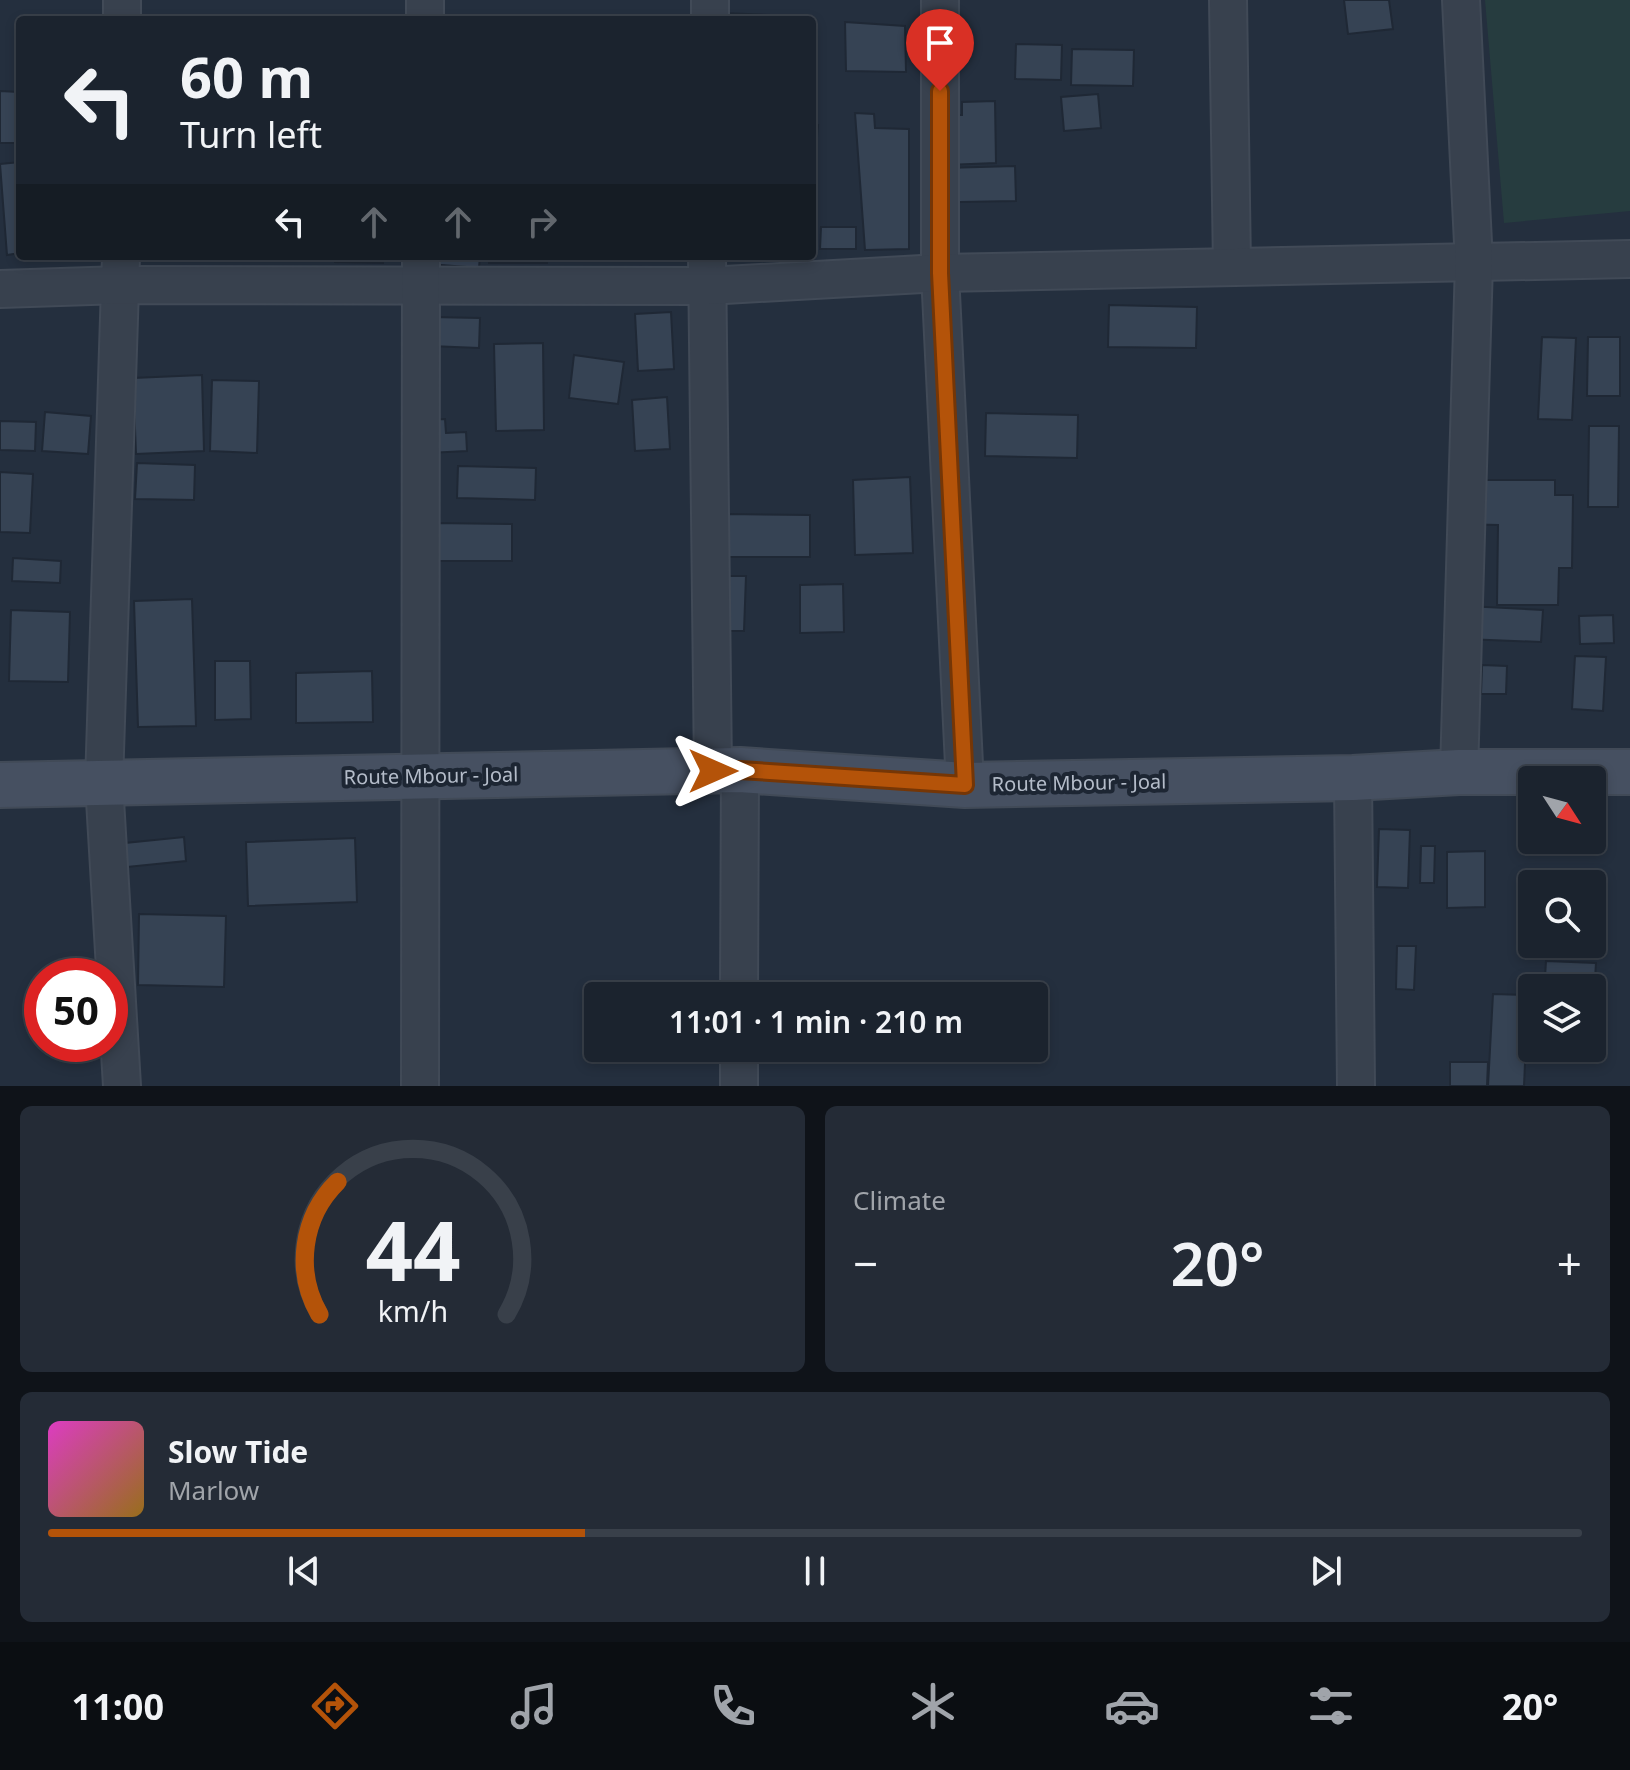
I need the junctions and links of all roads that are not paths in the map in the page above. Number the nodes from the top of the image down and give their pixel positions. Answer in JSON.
{"nodes":[{"id":1,"x":940,"y":0,"type":"edge"},
{"id":2,"x":1228,"y":0,"type":"edge"},
{"id":3,"x":1461,"y":0,"type":"edge"},
{"id":4,"x":1630,"y":259,"type":"edge"},
{"id":5,"x":1474,"y":263,"type":"junction"},
{"id":6,"x":1232,"y":267,"type":"junction"},
{"id":7,"x":121,"y":270,"type":"edge"},
{"id":8,"x":421,"y":270,"type":"edge"},
{"id":9,"x":707,"y":271,"type":"edge"},
{"id":10,"x":940,"y":273,"type":"junction"},
{"id":11,"x":0,"y":289,"type":"edge"},
{"id":12,"x":727,"y":771,"type":"junction"},
{"id":13,"x":1459,"y":772,"type":"junction"},
{"id":14,"x":1630,"y":772,"type":"edge"},
{"id":15,"x":420,"y":777,"type":"junction"},
{"id":16,"x":1353,"y":778,"type":"junction"},
{"id":17,"x":104,"y":783,"type":"junction"},
{"id":18,"x":0,"y":785,"type":"edge"},
{"id":19,"x":965,"y":785,"type":"junction"},
{"id":20,"x":738,"y":982,"type":"edge"},
{"id":21,"x":739,"y":1062,"type":"edge"},
{"id":22,"x":122,"y":1086,"type":"edge"},
{"id":23,"x":420,"y":1086,"type":"edge"},
{"id":24,"x":739,"y":1086,"type":"edge"},
{"id":25,"x":1356,"y":1086,"type":"edge"}],
"edges":[{"from":1,"to":10,"type":"street"},
{"from":2,"to":6,"type":"street"},
{"from":3,"to":5,"type":"street"},
{"from":4,"to":5,"type":"street"},
{"from":5,"to":6,"type":"street"},
{"from":5,"to":13,"type":"street"},
{"from":6,"to":10,"type":"street"},
{"from":7,"to":8,"type":"street"},
{"from":7,"to":11,"type":"street"},
{"from":7,"to":17,"type":"street"},
{"from":8,"to":9,"type":"street"},
{"from":8,"to":15,"type":"street"},
{"from":9,"to":10,"type":"street"},
{"from":9,"to":12,"type":"street"},
{"from":10,"to":19,"type":"street"},
{"from":12,"to":15,"type":"main road","name":"Route Mbour - Joal"},
{"from":12,"to":19,"type":"main road","name":"Route Mbour - Joal"},
{"from":12,"to":20,"type":"street"},
{"from":13,"to":14,"type":"main road","name":"Route Mbour - Joal"},
{"from":13,"to":16,"type":"main road","name":"Route Mbour - Joal"},
{"from":15,"to":17,"type":"main road","name":"Route Mbour - Joal"},
{"from":15,"to":23,"type":"street"},
{"from":16,"to":19,"type":"main road","name":"Route Mbour - Joal"},
{"from":16,"to":25,"type":"street"},
{"from":17,"to":18,"type":"main road","name":"Route Mbour - Joal"},
{"from":17,"to":22,"type":"street"},
{"from":21,"to":24,"type":"street"}]}
